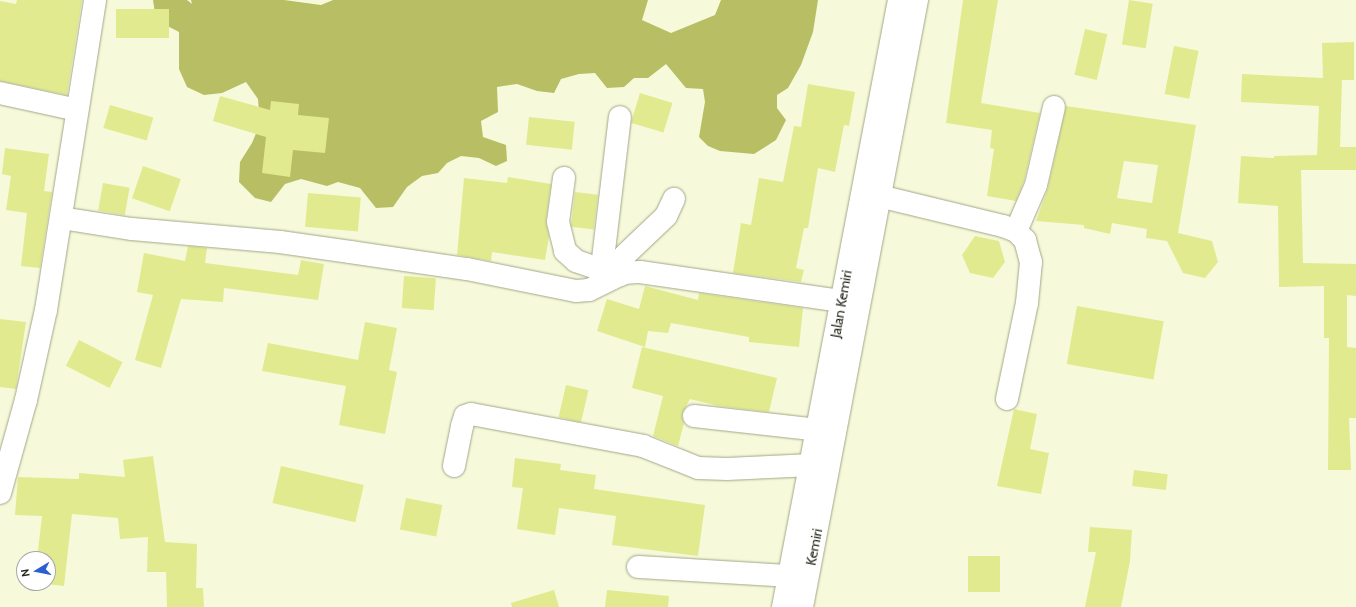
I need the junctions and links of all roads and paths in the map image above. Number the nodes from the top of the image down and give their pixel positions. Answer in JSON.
{"nodes":[{"id":1,"x":95,"y":0,"type":"edge"},
{"id":2,"x":899,"y":0,"type":"edge"},
{"id":3,"x":917,"y":0,"type":"edge"},
{"id":4,"x":0,"y":93,"type":"edge"},
{"id":5,"x":1054,"y":107,"type":"dead end"},
{"id":6,"x":77,"y":110,"type":"junction"},
{"id":7,"x":620,"y":117,"type":"dead end"},
{"id":8,"x":564,"y":178,"type":"dead end"},
{"id":9,"x":879,"y":196,"type":"junction"},
{"id":10,"x":674,"y":199,"type":"dead end"},
{"id":11,"x":61,"y":218,"type":"junction"},
{"id":12,"x":1016,"y":231,"type":"junction"},
{"id":13,"x":608,"y":276,"type":"junction"},
{"id":14,"x":842,"y":301,"type":"junction"},
{"id":15,"x":1007,"y":399,"type":"dead end"},
{"id":16,"x":694,"y":416,"type":"dead end"},
{"id":17,"x":818,"y":430,"type":"junction"},
{"id":18,"x":454,"y":466,"type":"dead end"},
{"id":19,"x":815,"y":478,"type":"junction"},
{"id":20,"x":0,"y":493,"type":"edge"},
{"id":21,"x":638,"y":567,"type":"dead end"},
{"id":22,"x":790,"y":576,"type":"junction"},
{"id":23,"x":783,"y":607,"type":"edge"},
{"id":24,"x":802,"y":607,"type":"edge"}],
"edges":[{"from":1,"to":6,"type":"main road"},
{"from":2,"to":14,"type":"main road","name":"Jalan Kemiri"},
{"from":3,"to":9,"type":"main road","name":"Jalan Kemiri"},
{"from":4,"to":6,"type":"main road"},
{"from":5,"to":12,"type":"main road"},
{"from":6,"to":11,"type":"main road"},
{"from":7,"to":13,"type":"main road"},
{"from":8,"to":13,"type":"main road"},
{"from":9,"to":12,"type":"main road"},
{"from":9,"to":19,"type":"main road","name":"Jalan Kemiri"},
{"from":10,"to":13,"type":"main road"},
{"from":11,"to":13,"type":"main road"},
{"from":11,"to":20,"type":"main road"},
{"from":12,"to":15,"type":"main road"},
{"from":13,"to":14,"type":"main road"},
{"from":14,"to":17,"type":"main road","name":"Jalan Kemiri"},
{"from":16,"to":17,"type":"main road"},
{"from":17,"to":19,"type":"main road","name":"Jalan Kemiri"},
{"from":18,"to":19,"type":"main road"},
{"from":19,"to":22,"type":"main road","name":"Jalan Kemiri"},
{"from":19,"to":24,"type":"main road","name":"Kemiri"},
{"from":21,"to":22,"type":"main road"},
{"from":22,"to":23,"type":"main road","name":"Jalan Kemiri"}]}
